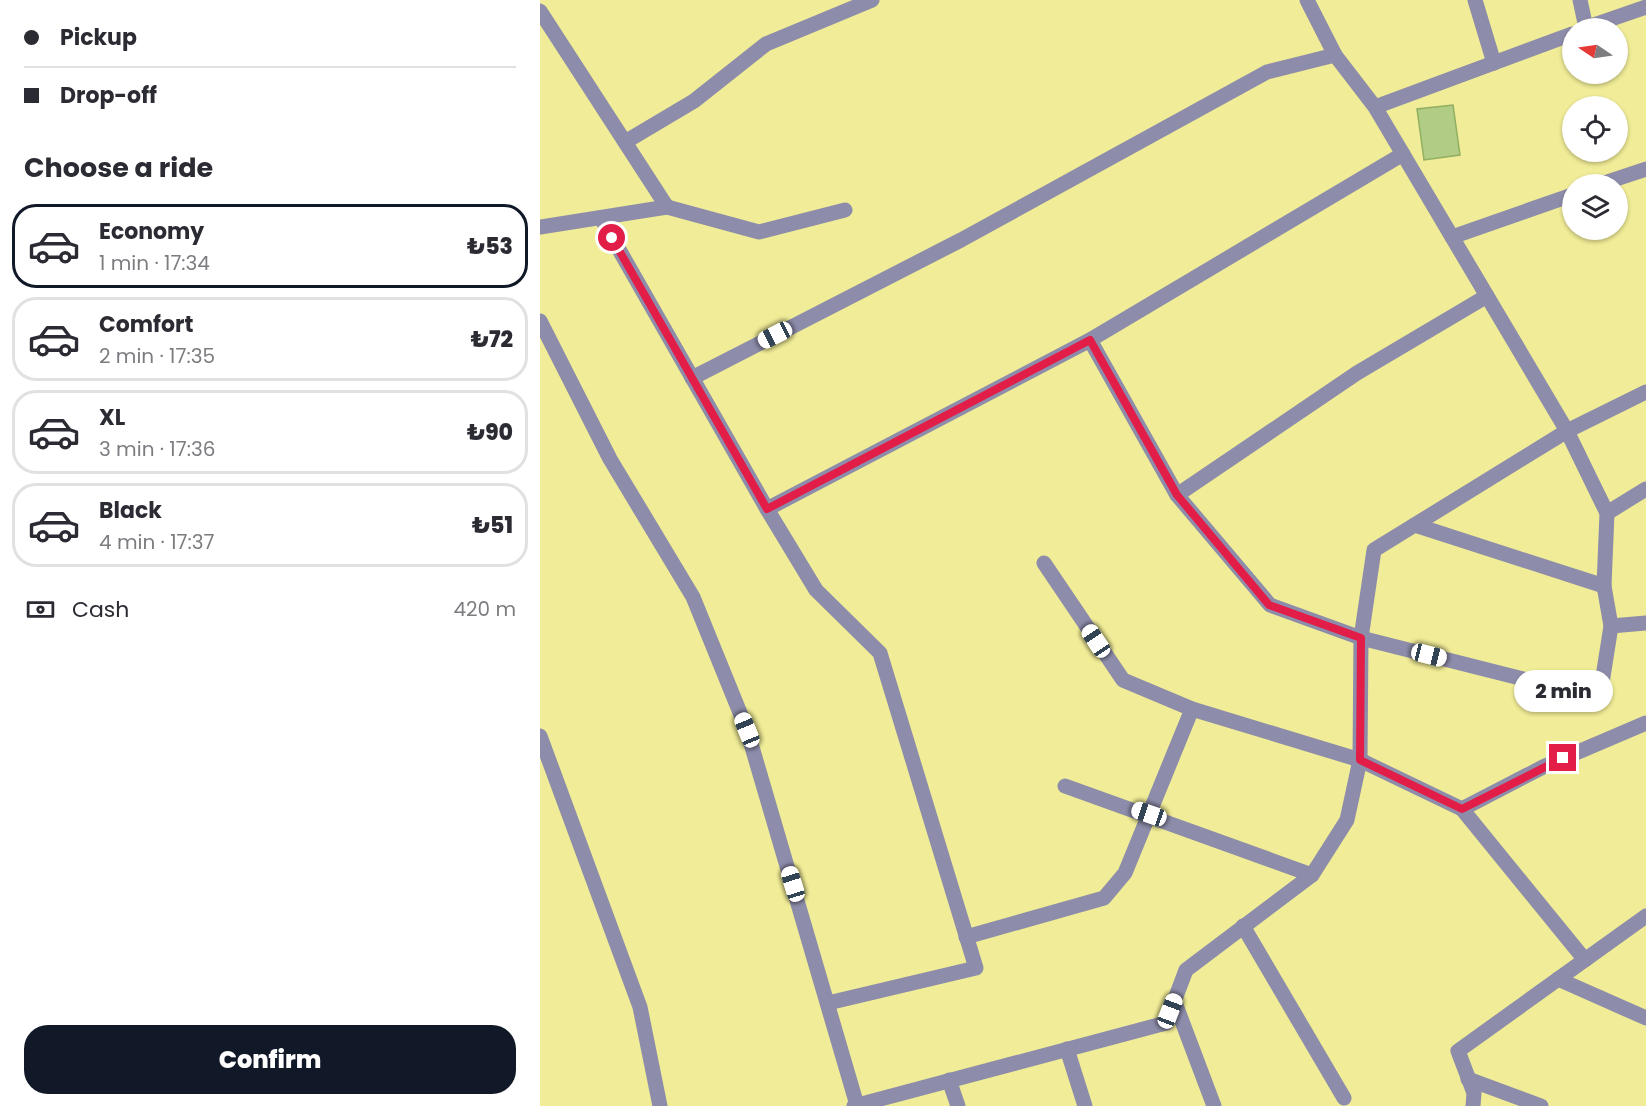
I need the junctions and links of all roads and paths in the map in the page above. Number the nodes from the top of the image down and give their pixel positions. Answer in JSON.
{"nodes":[{"id":1,"x":872,"y":0,"type":"edge"},
{"id":2,"x":1307,"y":0,"type":"edge"},
{"id":3,"x":1475,"y":0,"type":"edge"},
{"id":4,"x":1580,"y":0,"type":"edge"},
{"id":5,"x":1646,"y":7,"type":"edge"},
{"id":6,"x":540,"y":11,"type":"edge"},
{"id":7,"x":1584,"y":18,"type":"edge"},
{"id":8,"x":1615,"y":18,"type":"edge"},
{"id":9,"x":1562,"y":38,"type":"edge"},
{"id":10,"x":1335,"y":55,"type":"junction"},
{"id":11,"x":1494,"y":63,"type":"junction"},
{"id":12,"x":1375,"y":108,"type":"junction"},
{"id":13,"x":625,"y":142,"type":"junction"},
{"id":14,"x":1402,"y":154,"type":"junction"},
{"id":15,"x":1646,"y":169,"type":"edge"},
{"id":16,"x":1628,"y":175,"type":"edge"},
{"id":17,"x":1562,"y":198,"type":"edge"},
{"id":18,"x":667,"y":207,"type":"junction"},
{"id":19,"x":845,"y":210,"type":"dead end"},
{"id":20,"x":601,"y":218,"type":"junction"},
{"id":21,"x":540,"y":227,"type":"edge"},
{"id":22,"x":1452,"y":237,"type":"junction"},
{"id":23,"x":1487,"y":296,"type":"junction"},
{"id":24,"x":540,"y":321,"type":"edge"},
{"id":25,"x":1090,"y":340,"type":"junction"},
{"id":26,"x":692,"y":378,"type":"junction"},
{"id":27,"x":1646,"y":392,"type":"edge"},
{"id":28,"x":1567,"y":431,"type":"junction"},
{"id":29,"x":1646,"y":489,"type":"edge"},
{"id":30,"x":1177,"y":495,"type":"junction"},
{"id":31,"x":767,"y":509,"type":"junction"},
{"id":32,"x":1607,"y":513,"type":"junction"},
{"id":33,"x":1415,"y":525,"type":"junction"},
{"id":34,"x":1044,"y":563,"type":"dead end"},
{"id":35,"x":1604,"y":586,"type":"junction"},
{"id":36,"x":1646,"y":623,"type":"edge"},
{"id":37,"x":1611,"y":626,"type":"junction"},
{"id":38,"x":1361,"y":638,"type":"junction"},
{"id":39,"x":1192,"y":709,"type":"junction"},
{"id":40,"x":1646,"y":723,"type":"edge"},
{"id":41,"x":540,"y":736,"type":"edge"},
{"id":42,"x":1360,"y":760,"type":"junction"},
{"id":43,"x":1065,"y":786,"type":"dead end"},
{"id":44,"x":1462,"y":809,"type":"junction"},
{"id":45,"x":1149,"y":814,"type":"junction"},
{"id":46,"x":1312,"y":874,"type":"junction"},
{"id":47,"x":1646,"y":916,"type":"edge"},
{"id":48,"x":1244,"y":926,"type":"junction"},
{"id":49,"x":966,"y":937,"type":"junction"},
{"id":50,"x":1585,"y":960,"type":"junction"},
{"id":51,"x":1558,"y":979,"type":"junction"},
{"id":52,"x":1174,"y":1000,"type":"junction"},
{"id":53,"x":828,"y":1003,"type":"junction"},
{"id":54,"x":1646,"y":1018,"type":"edge"},
{"id":55,"x":1067,"y":1049,"type":"junction"},
{"id":56,"x":1468,"y":1079,"type":"junction"},
{"id":57,"x":949,"y":1080,"type":"junction"},
{"id":58,"x":1344,"y":1098,"type":"dead end"},
{"id":59,"x":861,"y":1105,"type":"edge"},
{"id":60,"x":660,"y":1106,"type":"edge"},
{"id":61,"x":958,"y":1106,"type":"edge"},
{"id":62,"x":1085,"y":1106,"type":"edge"},
{"id":63,"x":1214,"y":1106,"type":"edge"},
{"id":64,"x":1473,"y":1106,"type":"edge"},
{"id":65,"x":1541,"y":1106,"type":"edge"}],
"edges":[{"from":1,"to":13,"type":"street"},
{"from":2,"to":10,"type":"street"},
{"from":3,"to":11,"type":"street"},
{"from":4,"to":7,"type":"street"},
{"from":5,"to":8,"type":"street"},
{"from":6,"to":13,"type":"street"},
{"from":9,"to":11,"type":"street"},
{"from":10,"to":12,"type":"street"},
{"from":10,"to":26,"type":"street"},
{"from":11,"to":12,"type":"street"},
{"from":12,"to":14,"type":"street"},
{"from":13,"to":18,"type":"street"},
{"from":14,"to":22,"type":"street"},
{"from":14,"to":25,"type":"street"},
{"from":15,"to":16,"type":"street"},
{"from":17,"to":22,"type":"street"},
{"from":18,"to":19,"type":"street"},
{"from":18,"to":20,"type":"street"},
{"from":20,"to":21,"type":"street"},
{"from":20,"to":26,"type":"street"},
{"from":22,"to":23,"type":"street"},
{"from":23,"to":28,"type":"street"},
{"from":23,"to":30,"type":"street"},
{"from":24,"to":53,"type":"street"},
{"from":25,"to":30,"type":"street"},
{"from":25,"to":31,"type":"street"},
{"from":26,"to":31,"type":"street"},
{"from":27,"to":28,"type":"street"},
{"from":28,"to":32,"type":"street"},
{"from":28,"to":33,"type":"street"},
{"from":29,"to":32,"type":"street"},
{"from":30,"to":38,"type":"street"},
{"from":31,"to":49,"type":"street"},
{"from":32,"to":35,"type":"street"},
{"from":33,"to":35,"type":"street"},
{"from":33,"to":38,"type":"street"},
{"from":34,"to":39,"type":"street"},
{"from":35,"to":37,"type":"street"},
{"from":36,"to":37,"type":"street"},
{"from":37,"to":38,"type":"street"},
{"from":38,"to":42,"type":"street"},
{"from":39,"to":42,"type":"street"},
{"from":39,"to":45,"type":"street"},
{"from":40,"to":44,"type":"street"},
{"from":41,"to":60,"type":"street"},
{"from":42,"to":44,"type":"street"},
{"from":42,"to":46,"type":"street"},
{"from":43,"to":45,"type":"street"},
{"from":44,"to":50,"type":"street"},
{"from":45,"to":46,"type":"street"},
{"from":45,"to":49,"type":"street"},
{"from":46,"to":48,"type":"street"},
{"from":47,"to":50,"type":"street"},
{"from":48,"to":52,"type":"street"},
{"from":48,"to":58,"type":"street"},
{"from":49,"to":53,"type":"street"},
{"from":50,"to":51,"type":"street"},
{"from":51,"to":54,"type":"street"},
{"from":51,"to":56,"type":"street"},
{"from":52,"to":55,"type":"street"},
{"from":52,"to":63,"type":"street"},
{"from":53,"to":59,"type":"street"},
{"from":55,"to":57,"type":"street"},
{"from":55,"to":62,"type":"street"},
{"from":56,"to":64,"type":"street"},
{"from":56,"to":65,"type":"street"},
{"from":57,"to":59,"type":"street"},
{"from":57,"to":61,"type":"street"}]}
